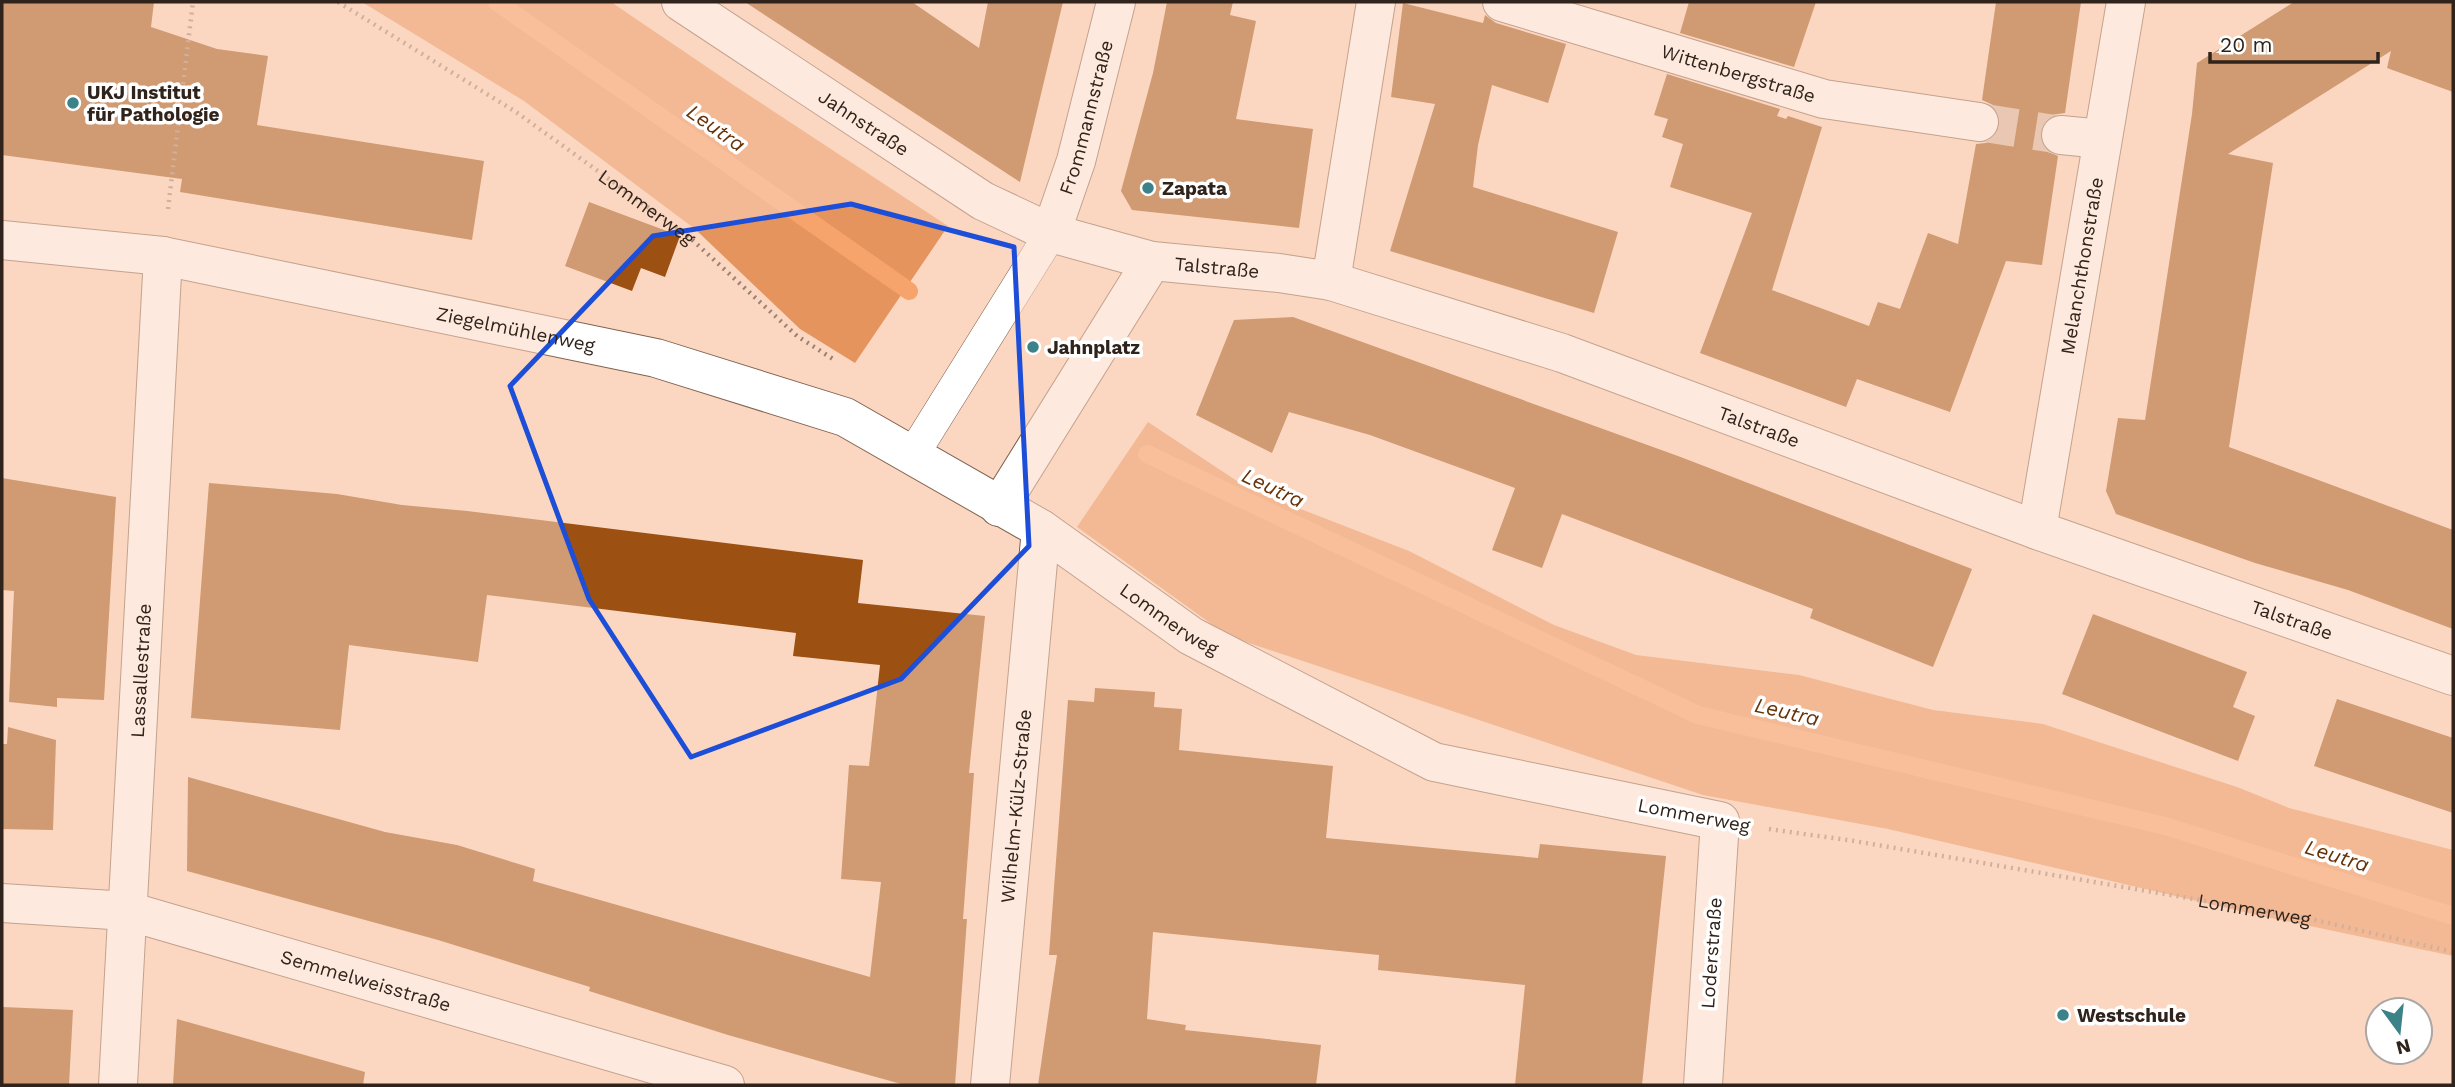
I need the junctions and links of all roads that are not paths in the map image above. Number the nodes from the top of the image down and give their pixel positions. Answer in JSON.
{"nodes":[{"id":1,"x":681,"y":2,"type":"edge"},
{"id":2,"x":1116,"y":2,"type":"edge"},
{"id":3,"x":1376,"y":2,"type":"edge"},
{"id":4,"x":1502,"y":2,"type":"edge"},
{"id":5,"x":2133,"y":8,"type":"edge"},
{"id":6,"x":1979,"y":122,"type":"tunnel mouth"},
{"id":7,"x":2061,"y":135,"type":"tunnel mouth"},
{"id":8,"x":2102,"y":139,"type":"junction"},
{"id":9,"x":1051,"y":233,"type":"junction"},
{"id":10,"x":2,"y":240,"type":"edge"},
{"id":11,"x":163,"y":256,"type":"junction"},
{"id":12,"x":1152,"y":261,"type":"junction"},
{"id":13,"x":1331,"y":281,"type":"junction"},
{"id":14,"x":912,"y":456,"type":"junction"},
{"id":15,"x":999,"y":507,"type":"junction"},
{"id":16,"x":1041,"y":529,"type":"junction"},
{"id":17,"x":2037,"y":530,"type":"junction"},
{"id":18,"x":2453,"y":676,"type":"edge"},
{"id":19,"x":1720,"y":821,"type":"joint"},
{"id":20,"x":2,"y":903,"type":"edge"},
{"id":21,"x":128,"y":911,"type":"junction"},
{"id":22,"x":118,"y":1085,"type":"edge"},
{"id":23,"x":725,"y":1085,"type":"edge"},
{"id":24,"x":990,"y":1085,"type":"edge"},
{"id":25,"x":1703,"y":1085,"type":"edge"}],
"edges":[{"from":1,"to":9,"type":"street","name":"Jahnstraße"},
{"from":2,"to":9,"type":"street","name":"Frommannstraße"},
{"from":3,"to":13,"type":"street"},
{"from":4,"to":6,"type":"street","name":"Wittenbergstraße"},
{"from":5,"to":8,"type":"street","name":"Melanchthonstraße"},
{"from":7,"to":8,"type":"street"},
{"from":8,"to":17,"type":"street","name":"Melanchthonstraße"},
{"from":9,"to":12,"type":"street","name":"Talstraße"},
{"from":9,"to":14,"type":"lane"},
{"from":10,"to":11,"type":"street","name":"Ziegelmühlenweg"},
{"from":11,"to":14,"type":"street","name":"Ziegelmühlenweg"},
{"from":11,"to":21,"type":"street","name":"Lassallestraße"},
{"from":12,"to":13,"type":"street","name":"Talstraße"},
{"from":12,"to":15,"type":"street"},
{"from":13,"to":17,"type":"street","name":"Talstraße"},
{"from":14,"to":15,"type":"street","name":"Ziegelmühlenweg"},
{"from":15,"to":16,"type":"street","name":"Lommerweg"},
{"from":16,"to":19,"type":"street","name":"Lommerweg"},
{"from":16,"to":24,"type":"street","name":"Wilhelm-Külz-Straße"},
{"from":17,"to":18,"type":"street","name":"Talstraße"},
{"from":19,"to":25,"type":"street","name":"Loderstraße"},
{"from":20,"to":21,"type":"street","name":"Semmelweisstraße"},
{"from":21,"to":22,"type":"street","name":"Lassallestraße"},
{"from":21,"to":23,"type":"street","name":"Semmelweisstraße"}]}
